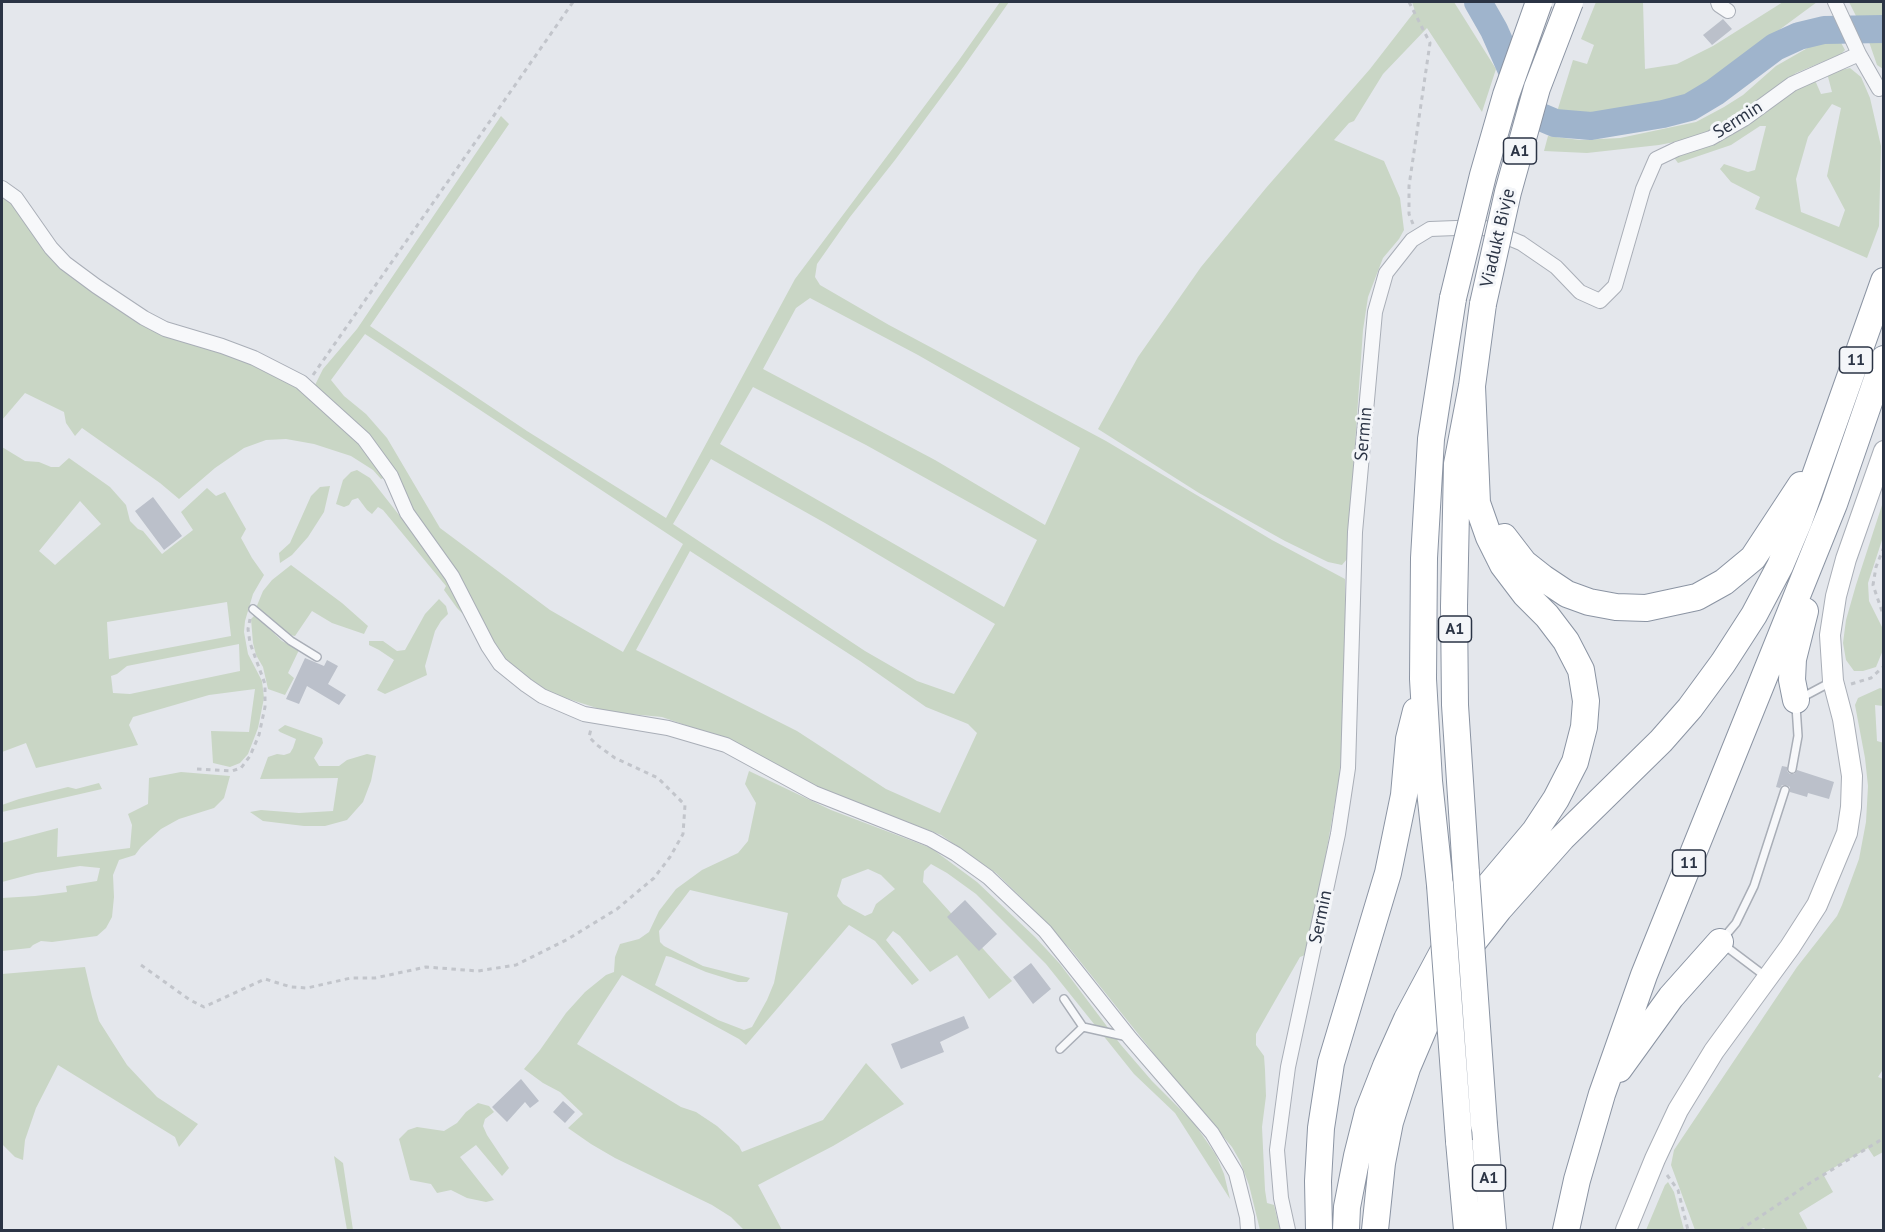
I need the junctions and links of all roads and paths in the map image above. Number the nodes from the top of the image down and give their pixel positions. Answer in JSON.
{"nodes":[{"id":1,"x":573,"y":2,"type":"edge"},
{"id":2,"x":1409,"y":2,"type":"edge"},
{"id":3,"x":1539,"y":2,"type":"edge"},
{"id":4,"x":1570,"y":2,"type":"edge"},
{"id":5,"x":1836,"y":5,"type":"edge"},
{"id":6,"x":1856,"y":47,"type":"junction"},
{"id":7,"x":1879,"y":89,"type":"dead end"},
{"id":8,"x":2,"y":188,"type":"edge"},
{"id":9,"x":1417,"y":237,"type":"junction"},
{"id":10,"x":1884,"y":281,"type":"edge"},
{"id":11,"x":1884,"y":359,"type":"edge"},
{"id":12,"x":1472,"y":386,"type":"junction"},
{"id":13,"x":305,"y":387,"type":"junction"},
{"id":14,"x":1473,"y":432,"type":"junction"},
{"id":15,"x":1829,"y":439,"type":"junction"},
{"id":16,"x":1884,"y":452,"type":"edge"},
{"id":17,"x":1834,"y":504,"type":"junction"},
{"id":18,"x":1884,"y":547,"type":"edge"},
{"id":19,"x":253,"y":609,"type":"joint"},
{"id":20,"x":1884,"y":618,"type":"edge"},
{"id":21,"x":317,"y":657,"type":"dead end"},
{"id":22,"x":1884,"y":666,"type":"edge"},
{"id":23,"x":1423,"y":679,"type":"junction"},
{"id":24,"x":1834,"y":685,"type":"junction"},
{"id":25,"x":1796,"y":700,"type":"junction"},
{"id":26,"x":593,"y":715,"type":"junction"},
{"id":27,"x":197,"y":769,"type":"dead end"},
{"id":28,"x":1792,"y":769,"type":"dead end"},
{"id":29,"x":1785,"y":790,"type":"dead end"},
{"id":30,"x":1720,"y":942,"type":"junction"},
{"id":31,"x":141,"y":965,"type":"dead end"},
{"id":32,"x":1767,"y":978,"type":"junction"},
{"id":33,"x":1064,"y":999,"type":"dead end"},
{"id":34,"x":1083,"y":1027,"type":"junction"},
{"id":35,"x":1130,"y":1038,"type":"junction"},
{"id":36,"x":1060,"y":1049,"type":"dead end"},
{"id":37,"x":1602,"y":1094,"type":"junction"},
{"id":38,"x":1884,"y":1138,"type":"edge"},
{"id":39,"x":1655,"y":1159,"type":"junction"},
{"id":40,"x":1248,"y":1230,"type":"edge"},
{"id":41,"x":1288,"y":1230,"type":"edge"},
{"id":42,"x":1319,"y":1230,"type":"edge"},
{"id":43,"x":1346,"y":1230,"type":"edge"},
{"id":44,"x":1375,"y":1230,"type":"edge"},
{"id":45,"x":1467,"y":1230,"type":"edge"},
{"id":46,"x":1493,"y":1230,"type":"edge"},
{"id":47,"x":1566,"y":1230,"type":"edge"},
{"id":48,"x":1626,"y":1230,"type":"edge"},
{"id":49,"x":1688,"y":1230,"type":"edge"},
{"id":50,"x":1740,"y":1230,"type":"edge"}],
"edges":[{"from":1,"to":13,"type":"path"},
{"from":2,"to":9,"type":"path"},
{"from":3,"to":23,"type":"highway","name":"Viadukt Bivje","number":"A1","bridge":true},
{"from":4,"to":12,"type":"highway","name":"Viadukt Bivje","number":"A1","bridge":true},
{"from":5,"to":6,"type":"street"},
{"from":6,"to":7,"type":"street"},
{"from":6,"to":9,"type":"street","name":"Sermin"},
{"from":8,"to":13,"type":"street"},
{"from":9,"to":41,"type":"street","name":"Sermin"},
{"from":10,"to":15,"type":"highway","number":"11"},
{"from":11,"to":17,"type":"highway","number":"11"},
{"from":12,"to":14,"type":"highway"},
{"from":12,"to":46,"type":"highway","number":"A1","bridge":true},
{"from":13,"to":26,"type":"street"},
{"from":14,"to":15,"type":"highway"},
{"from":14,"to":43,"type":"highway"},
{"from":15,"to":44,"type":"highway","number":"11"},
{"from":16,"to":24,"type":"street"},
{"from":17,"to":25,"type":"highway"},
{"from":17,"to":37,"type":"highway","number":"11"},
{"from":18,"to":20,"type":"path"},
{"from":19,"to":21,"type":"lane"},
{"from":19,"to":27,"type":"path"},
{"from":22,"to":24,"type":"path"},
{"from":23,"to":42,"type":"highway"},
{"from":23,"to":45,"type":"highway","number":"A1","bridge":true},
{"from":24,"to":25,"type":"lane"},
{"from":24,"to":32,"type":"street"},
{"from":25,"to":28,"type":"lane"},
{"from":26,"to":31,"type":"path"},
{"from":26,"to":35,"type":"street"},
{"from":29,"to":30,"type":"lane"},
{"from":30,"to":32,"type":"lane"},
{"from":30,"to":37,"type":"highway"},
{"from":32,"to":39,"type":"street"},
{"from":33,"to":34,"type":"lane"},
{"from":34,"to":35,"type":"lane"},
{"from":34,"to":36,"type":"lane"},
{"from":35,"to":40,"type":"street"},
{"from":37,"to":47,"type":"highway","number":"11"},
{"from":38,"to":50,"type":"path"},
{"from":39,"to":48,"type":"street"},
{"from":39,"to":49,"type":"path"}]}
